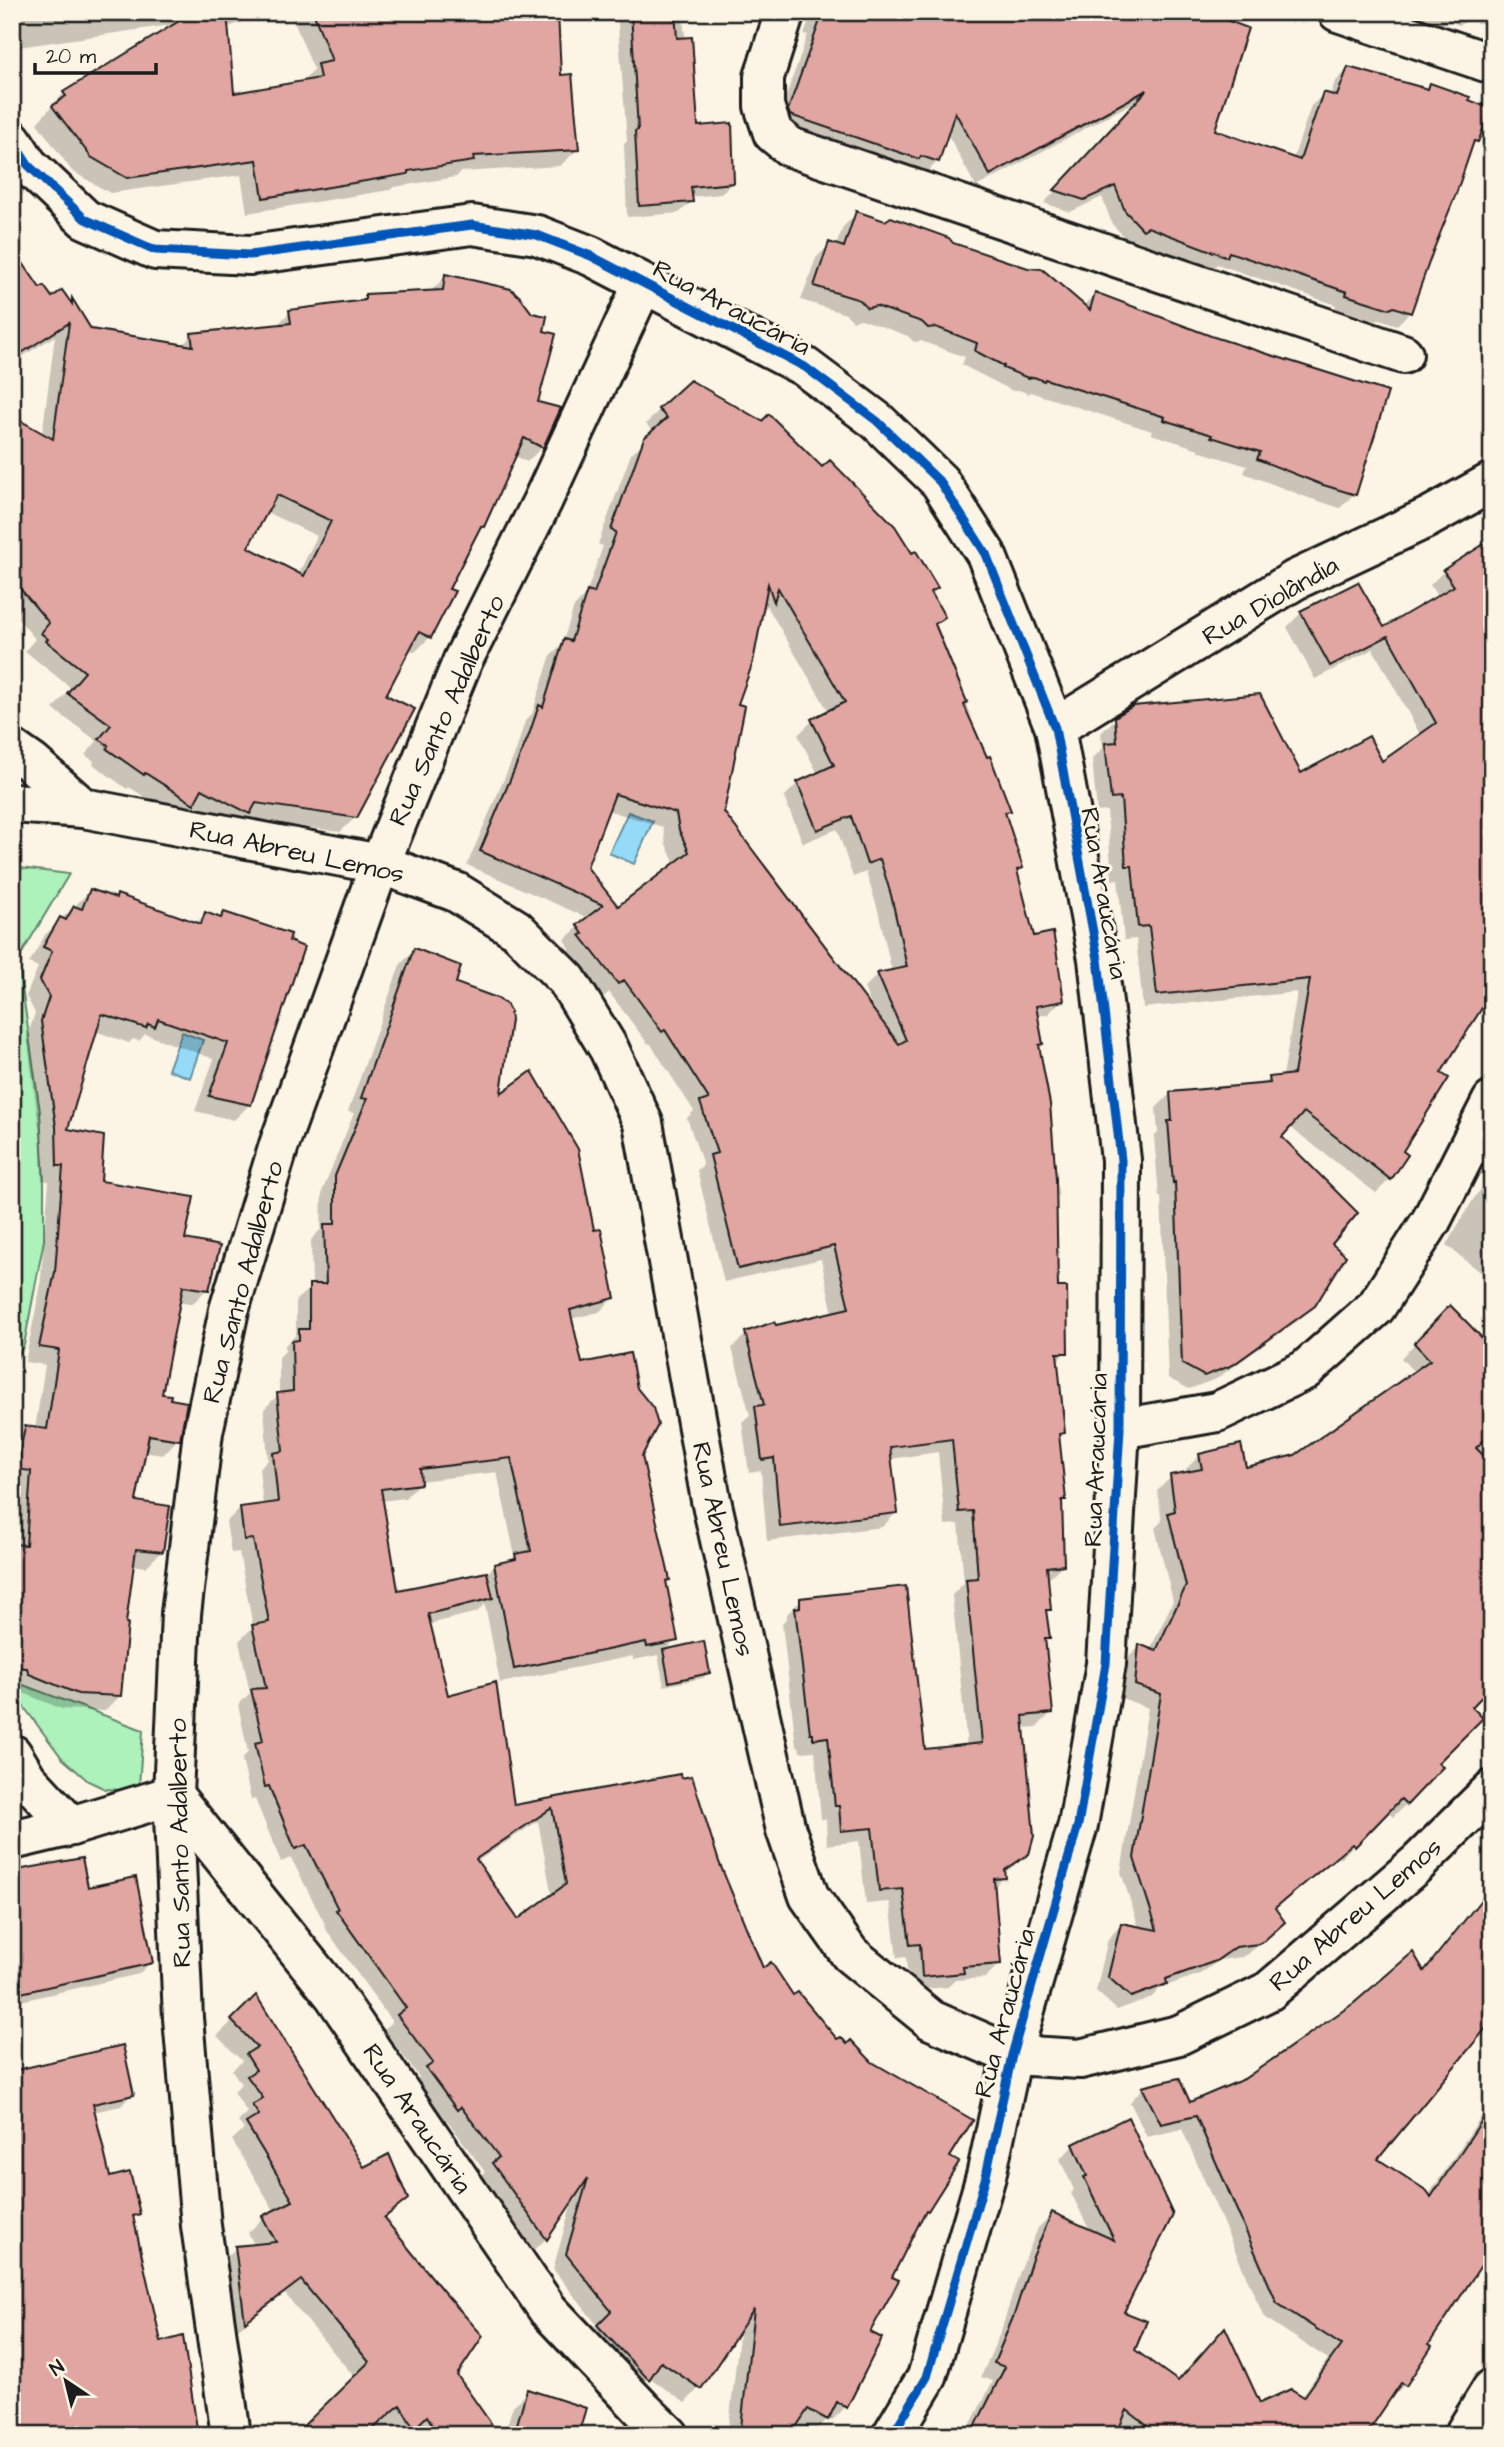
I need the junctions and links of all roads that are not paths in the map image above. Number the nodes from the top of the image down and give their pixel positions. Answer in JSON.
{"nodes":[{"id":1,"x":785,"y":12,"type":"edge"},
{"id":2,"x":1338,"y":12,"type":"edge"},
{"id":3,"x":1492,"y":64,"type":"edge"},
{"id":4,"x":12,"y":140,"type":"edge"},
{"id":5,"x":643,"y":284,"type":"junction"},
{"id":6,"x":1403,"y":354,"type":"dead end"},
{"id":7,"x":1492,"y":482,"type":"edge"},
{"id":8,"x":1055,"y":728,"type":"junction"},
{"id":9,"x":12,"y":749,"type":"edge"},
{"id":10,"x":12,"y":803,"type":"edge"},
{"id":11,"x":83,"y":808,"type":"junction"},
{"id":12,"x":380,"y":864,"type":"junction"},
{"id":13,"x":1492,"y":1101,"type":"edge"},
{"id":14,"x":1120,"y":1429,"type":"junction"},
{"id":15,"x":12,"y":1754,"type":"edge"},
{"id":16,"x":1492,"y":1790,"type":"edge"},
{"id":17,"x":173,"y":1795,"type":"junction"},
{"id":18,"x":71,"y":1826,"type":"junction"},
{"id":19,"x":12,"y":1840,"type":"edge"},
{"id":20,"x":1012,"y":2055,"type":"junction"},
{"id":21,"x":1492,"y":2389,"type":"edge"},
{"id":22,"x":231,"y":2435,"type":"edge"},
{"id":23,"x":670,"y":2435,"type":"edge"},
{"id":24,"x":892,"y":2435,"type":"edge"},
{"id":25,"x":1464,"y":2435,"type":"edge"}],
"edges":[{"from":1,"to":6,"type":"street"},
{"from":2,"to":3,"type":"street"},
{"from":4,"to":5,"type":"street","name":"Rua Araucária"},
{"from":5,"to":8,"type":"street","name":"Rua Araucária"},
{"from":5,"to":12,"type":"street","name":"Rua Santo Adalberto"},
{"from":7,"to":8,"type":"street","name":"Rua Diolândia"},
{"from":8,"to":14,"type":"street","name":"Rua Araucária"},
{"from":9,"to":11,"type":"street"},
{"from":10,"to":11,"type":"street","name":"Rua Abreu Lemos"},
{"from":11,"to":12,"type":"street","name":"Rua Abreu Lemos"},
{"from":12,"to":17,"type":"street","name":"Rua Santo Adalberto"},
{"from":12,"to":20,"type":"street","name":"Rua Abreu Lemos"},
{"from":13,"to":14,"type":"street"},
{"from":14,"to":20,"type":"street","name":"Rua Araucária"},
{"from":15,"to":18,"type":"street"},
{"from":16,"to":20,"type":"street","name":"Rua Abreu Lemos"},
{"from":17,"to":18,"type":"street"},
{"from":17,"to":22,"type":"street","name":"Rua Santo Adalberto"},
{"from":17,"to":23,"type":"street","name":"Rua Araucária"},
{"from":18,"to":19,"type":"street"},
{"from":20,"to":24,"type":"street","name":"Rua Araucária"},
{"from":21,"to":25,"type":"street"}]}
